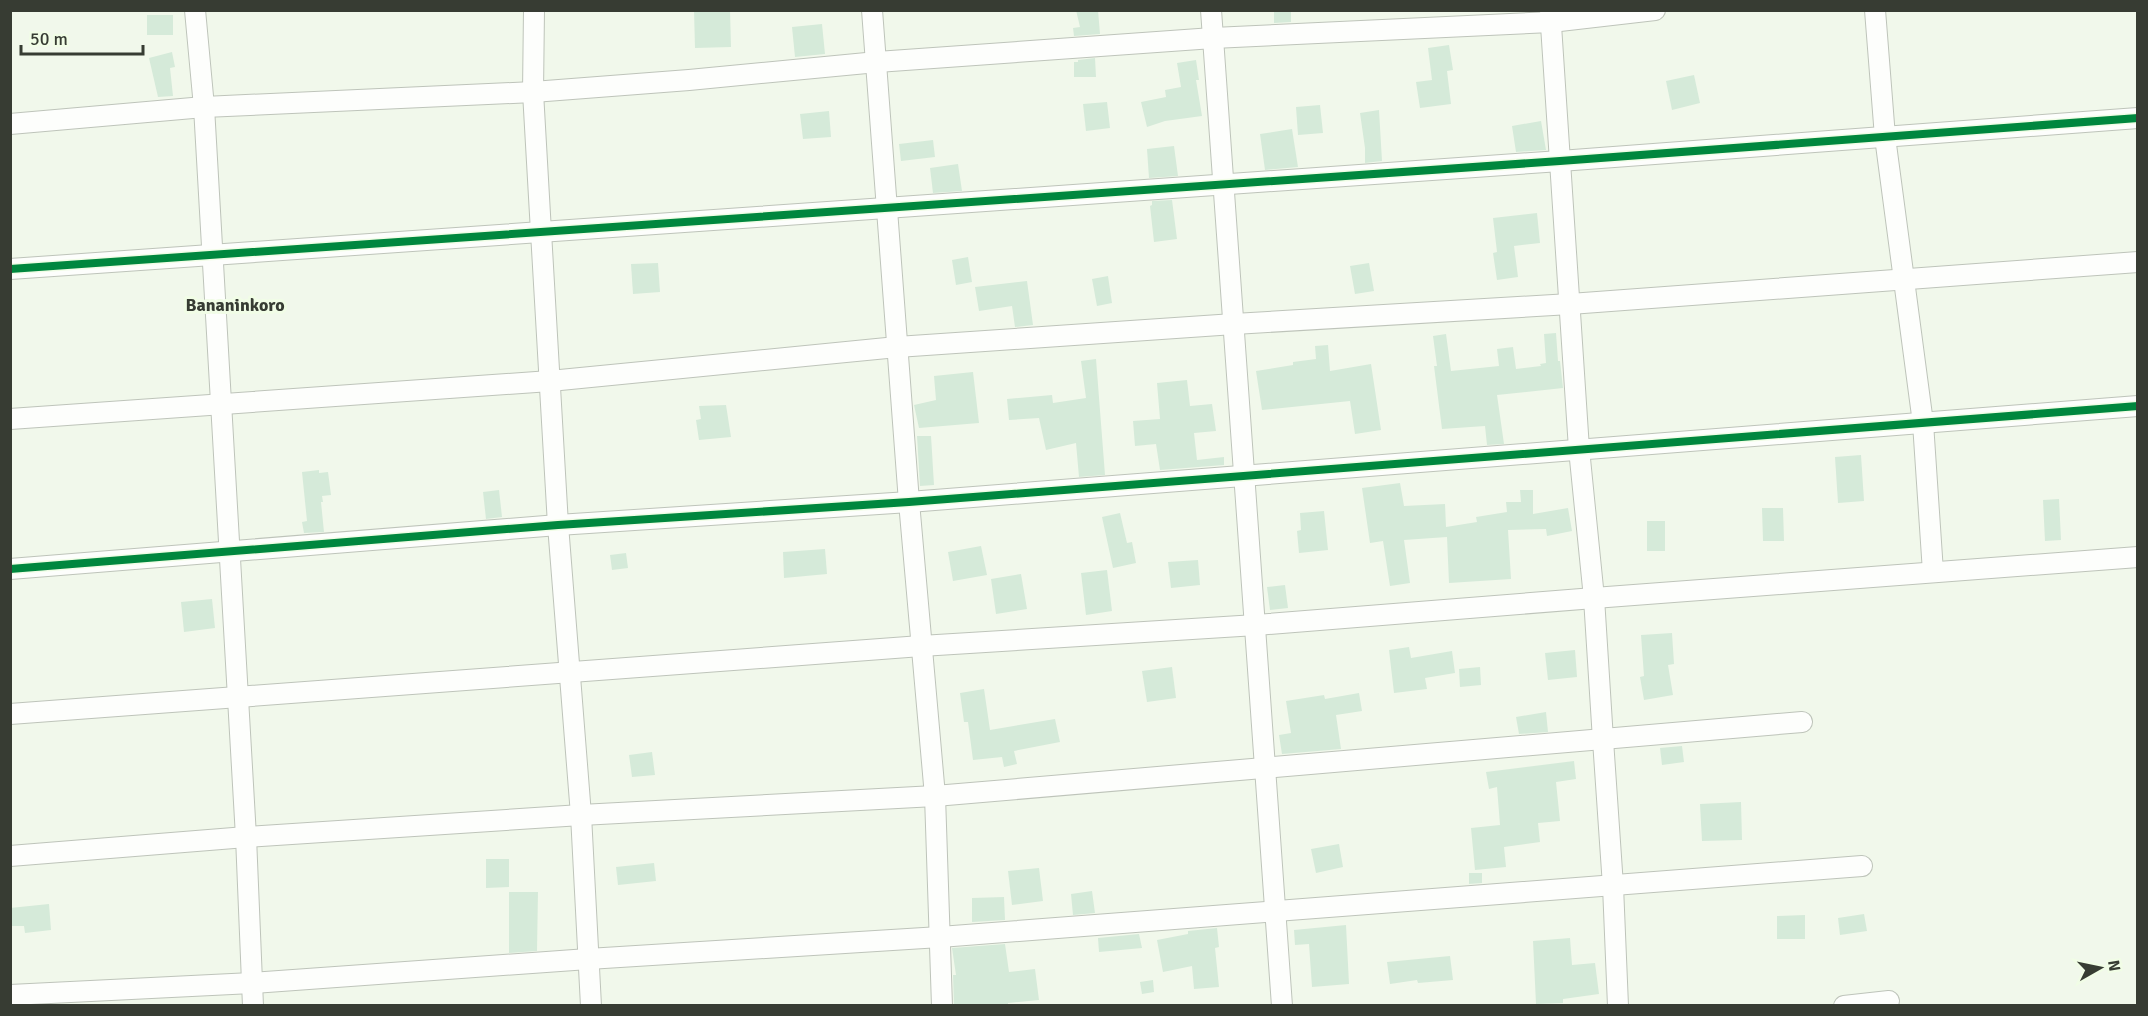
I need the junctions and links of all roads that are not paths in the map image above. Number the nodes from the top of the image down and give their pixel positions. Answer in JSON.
{"nodes":[{"id":1,"x":195,"y":10,"type":"edge"},
{"id":2,"x":534,"y":10,"type":"edge"},
{"id":3,"x":872,"y":10,"type":"edge"},
{"id":4,"x":1211,"y":10,"type":"edge"},
{"id":5,"x":1655,"y":10,"type":"edge"},
{"id":6,"x":1875,"y":10,"type":"edge"},
{"id":7,"x":1551,"y":16,"type":"edge"},
{"id":8,"x":1213,"y":38,"type":"junction"},
{"id":9,"x":877,"y":62,"type":"junction"},
{"id":10,"x":533,"y":92,"type":"junction"},
{"id":11,"x":204,"y":107,"type":"junction"},
{"id":12,"x":2138,"y":118,"type":"edge"},
{"id":13,"x":10,"y":124,"type":"edge"},
{"id":14,"x":1885,"y":137,"type":"junction"},
{"id":15,"x":1560,"y":161,"type":"junction"},
{"id":16,"x":1224,"y":184,"type":"junction"},
{"id":17,"x":887,"y":208,"type":"junction"},
{"id":18,"x":541,"y":232,"type":"junction"},
{"id":19,"x":212,"y":255,"type":"junction"},
{"id":20,"x":2138,"y":262,"type":"edge"},
{"id":21,"x":10,"y":270,"type":"edge"},
{"id":22,"x":1903,"y":279,"type":"junction"},
{"id":23,"x":1570,"y":304,"type":"junction"},
{"id":24,"x":1234,"y":324,"type":"junction"},
{"id":25,"x":897,"y":346,"type":"junction"},
{"id":26,"x":550,"y":381,"type":"junction"},
{"id":27,"x":220,"y":403,"type":"junction"},
{"id":28,"x":2138,"y":406,"type":"edge"},
{"id":29,"x":10,"y":419,"type":"edge"},
{"id":30,"x":1923,"y":423,"type":"junction"},
{"id":31,"x":1579,"y":449,"type":"junction"},
{"id":32,"x":1245,"y":475,"type":"junction"},
{"id":33,"x":909,"y":502,"type":"junction"},
{"id":34,"x":558,"y":525,"type":"junction"},
{"id":35,"x":228,"y":552,"type":"junction"},
{"id":36,"x":2138,"y":557,"type":"edge"},
{"id":37,"x":10,"y":569,"type":"edge"},
{"id":38,"x":1933,"y":572,"type":"junction"},
{"id":39,"x":1594,"y":598,"type":"junction"},
{"id":40,"x":1256,"y":625,"type":"junction"},
{"id":41,"x":921,"y":646,"type":"junction"},
{"id":42,"x":569,"y":674,"type":"junction"},
{"id":43,"x":236,"y":698,"type":"junction"},
{"id":44,"x":10,"y":714,"type":"edge"},
{"id":45,"x":1802,"y":722,"type":"dead end"},
{"id":46,"x":1603,"y":740,"type":"junction"},
{"id":47,"x":1266,"y":768,"type":"junction"},
{"id":48,"x":934,"y":796,"type":"junction"},
{"id":49,"x":581,"y":815,"type":"junction"},
{"id":50,"x":246,"y":837,"type":"junction"},
{"id":51,"x":10,"y":856,"type":"edge"},
{"id":52,"x":1862,"y":866,"type":"dead end"},
{"id":53,"x":1613,"y":886,"type":"junction"},
{"id":54,"x":1276,"y":911,"type":"junction"},
{"id":55,"x":940,"y":937,"type":"junction"},
{"id":56,"x":588,"y":959,"type":"junction"},
{"id":57,"x":252,"y":983,"type":"junction"},
{"id":58,"x":10,"y":995,"type":"edge"},
{"id":59,"x":1889,"y":1001,"type":"dead end"},
{"id":60,"x":253,"y":1005,"type":"edge"},
{"id":61,"x":591,"y":1005,"type":"edge"},
{"id":62,"x":942,"y":1005,"type":"edge"},
{"id":63,"x":1282,"y":1005,"type":"edge"},
{"id":64,"x":1618,"y":1005,"type":"edge"},
{"id":65,"x":1844,"y":1005,"type":"edge"}],
"edges":[{"from":1,"to":11,"type":"street"},
{"from":2,"to":10,"type":"street"},
{"from":3,"to":9,"type":"street"},
{"from":4,"to":8,"type":"street"},
{"from":5,"to":7,"type":"street"},
{"from":6,"to":14,"type":"street"},
{"from":7,"to":8,"type":"street"},
{"from":7,"to":15,"type":"street"},
{"from":8,"to":9,"type":"street"},
{"from":8,"to":16,"type":"street"},
{"from":9,"to":10,"type":"street"},
{"from":9,"to":17,"type":"street"},
{"from":10,"to":11,"type":"street"},
{"from":10,"to":18,"type":"street"},
{"from":11,"to":13,"type":"street"},
{"from":11,"to":19,"type":"street"},
{"from":12,"to":14,"type":"street"},
{"from":14,"to":15,"type":"street"},
{"from":14,"to":22,"type":"street"},
{"from":15,"to":16,"type":"street"},
{"from":15,"to":23,"type":"street"},
{"from":16,"to":17,"type":"street"},
{"from":16,"to":24,"type":"street"},
{"from":17,"to":18,"type":"street"},
{"from":17,"to":25,"type":"street"},
{"from":18,"to":19,"type":"street"},
{"from":18,"to":26,"type":"street"},
{"from":19,"to":21,"type":"street"},
{"from":19,"to":27,"type":"street"},
{"from":20,"to":22,"type":"street"},
{"from":22,"to":23,"type":"street"},
{"from":22,"to":30,"type":"street"},
{"from":23,"to":24,"type":"street"},
{"from":23,"to":31,"type":"street"},
{"from":24,"to":25,"type":"street"},
{"from":24,"to":32,"type":"street"},
{"from":25,"to":26,"type":"street"},
{"from":25,"to":33,"type":"street"},
{"from":26,"to":27,"type":"street"},
{"from":26,"to":34,"type":"street"},
{"from":27,"to":29,"type":"street"},
{"from":27,"to":35,"type":"street"},
{"from":28,"to":30,"type":"street"},
{"from":30,"to":31,"type":"street"},
{"from":30,"to":38,"type":"street"},
{"from":31,"to":32,"type":"street"},
{"from":31,"to":39,"type":"street"},
{"from":32,"to":33,"type":"street"},
{"from":32,"to":40,"type":"street"},
{"from":33,"to":34,"type":"street"},
{"from":33,"to":41,"type":"street"},
{"from":34,"to":35,"type":"street"},
{"from":34,"to":42,"type":"street"},
{"from":35,"to":37,"type":"street"},
{"from":35,"to":43,"type":"street"},
{"from":36,"to":38,"type":"street"},
{"from":38,"to":39,"type":"street"},
{"from":39,"to":40,"type":"street"},
{"from":39,"to":46,"type":"street"},
{"from":40,"to":41,"type":"street"},
{"from":40,"to":47,"type":"street"},
{"from":41,"to":42,"type":"street"},
{"from":41,"to":48,"type":"street"},
{"from":42,"to":43,"type":"street"},
{"from":42,"to":49,"type":"street"},
{"from":43,"to":44,"type":"street"},
{"from":43,"to":50,"type":"street"},
{"from":45,"to":46,"type":"street"},
{"from":46,"to":47,"type":"street"},
{"from":46,"to":53,"type":"street"},
{"from":47,"to":48,"type":"street"},
{"from":47,"to":54,"type":"street"},
{"from":48,"to":49,"type":"street"},
{"from":48,"to":55,"type":"street"},
{"from":49,"to":50,"type":"street"},
{"from":49,"to":56,"type":"street"},
{"from":50,"to":51,"type":"street"},
{"from":50,"to":57,"type":"street"},
{"from":52,"to":53,"type":"street"},
{"from":53,"to":54,"type":"street"},
{"from":53,"to":64,"type":"street"},
{"from":54,"to":55,"type":"street"},
{"from":54,"to":63,"type":"street"},
{"from":55,"to":56,"type":"street"},
{"from":55,"to":62,"type":"street"},
{"from":56,"to":57,"type":"street"},
{"from":56,"to":61,"type":"street"},
{"from":57,"to":58,"type":"street"},
{"from":57,"to":60,"type":"street"},
{"from":59,"to":65,"type":"street"}]}
